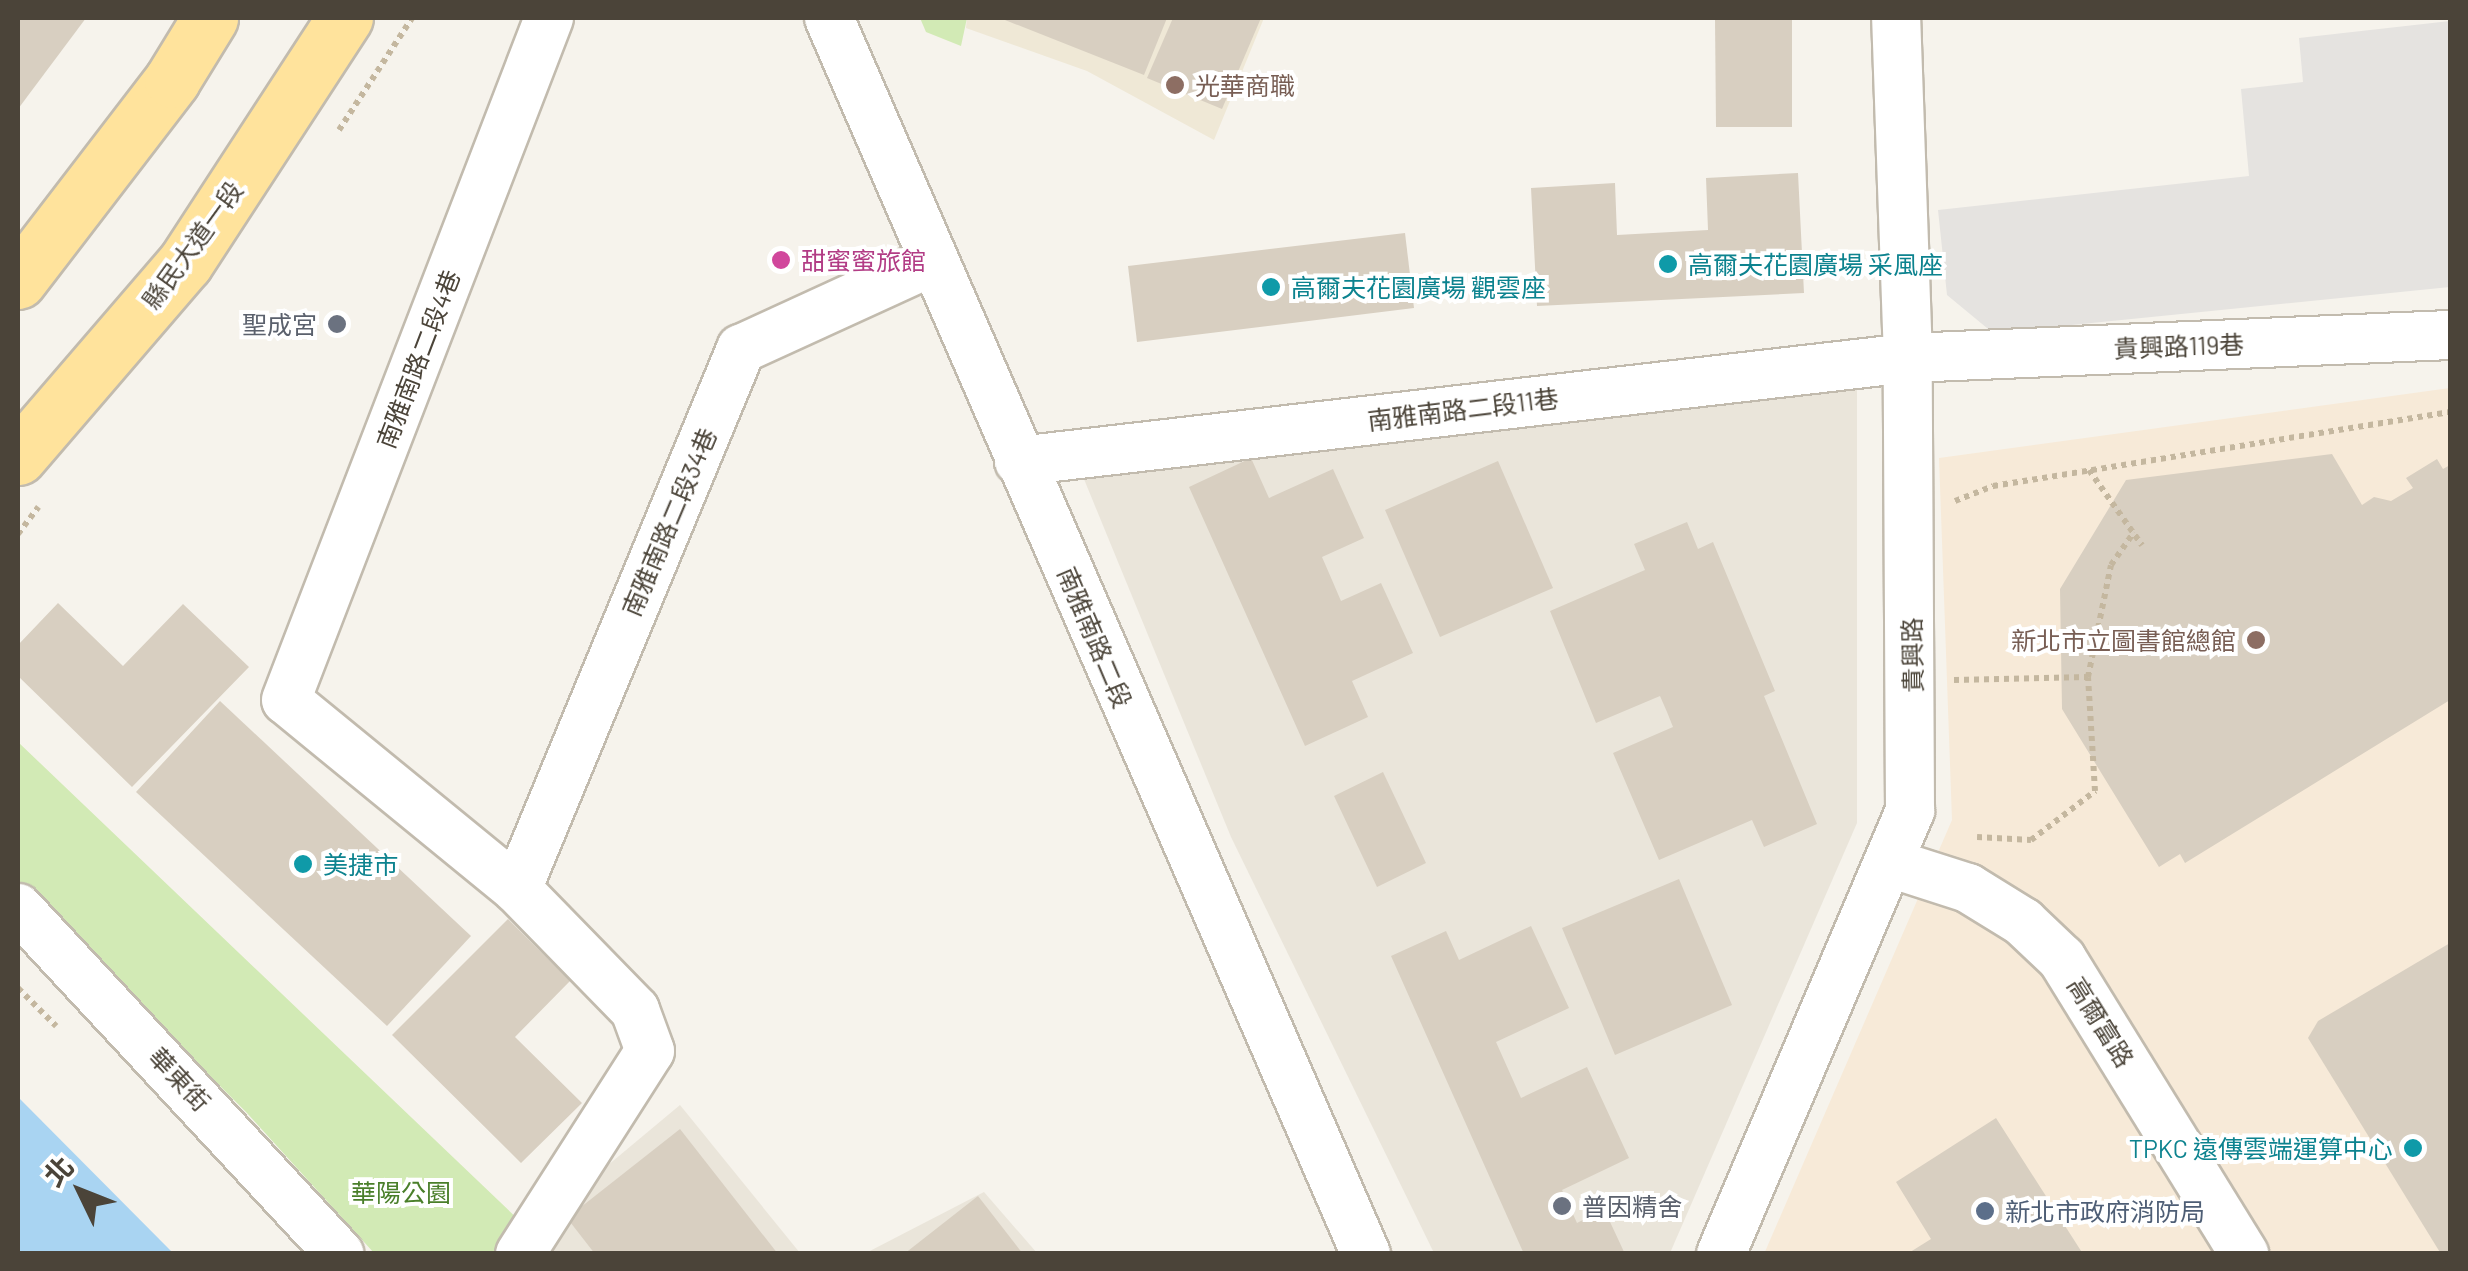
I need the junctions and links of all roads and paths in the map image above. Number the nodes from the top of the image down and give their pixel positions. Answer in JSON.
{"nodes":[{"id":1,"x":210,"y":18,"type":"edge"},
{"id":2,"x":345,"y":18,"type":"edge"},
{"id":3,"x":550,"y":18,"type":"edge"},
{"id":4,"x":829,"y":18,"type":"edge"},
{"id":5,"x":1896,"y":18,"type":"edge"},
{"id":6,"x":933,"y":262,"type":"junction"},
{"id":7,"x":18,"y":281,"type":"edge"},
{"id":8,"x":2450,"y":335,"type":"edge"},
{"id":9,"x":1908,"y":358,"type":"junction"},
{"id":10,"x":2450,"y":412,"type":"edge"},
{"id":11,"x":18,"y":457,"type":"edge"},
{"id":12,"x":1019,"y":461,"type":"junction"},
{"id":13,"x":2090,"y":470,"type":"junction"},
{"id":14,"x":1910,"y":519,"type":"junction"},
{"id":15,"x":2134,"y":532,"type":"junction"},
{"id":16,"x":2142,"y":545,"type":"dead end"},
{"id":17,"x":2088,"y":677,"type":"junction"},
{"id":18,"x":1913,"y":683,"type":"junction"},
{"id":19,"x":1898,"y":848,"type":"junction"},
{"id":20,"x":517,"y":889,"type":"junction"},
{"id":21,"x":18,"y":908,"type":"edge"},
{"id":22,"x":339,"y":1254,"type":"edge"},
{"id":23,"x":520,"y":1254,"type":"edge"},
{"id":24,"x":1366,"y":1254,"type":"edge"},
{"id":25,"x":1721,"y":1254,"type":"edge"},
{"id":26,"x":2244,"y":1254,"type":"edge"}],
"edges":[{"from":1,"to":7,"type":"main road"},
{"from":2,"to":11,"type":"main road","name":"縣民大道一段"},
{"from":3,"to":20,"type":"street","name":"南雅南路二段4巷"},
{"from":4,"to":6,"type":"street","name":"南雅南路二段"},
{"from":5,"to":9,"type":"street","name":"貴興路"},
{"from":6,"to":12,"type":"street","name":"南雅南路二段"},
{"from":6,"to":20,"type":"street","name":"南雅南路二段34巷"},
{"from":8,"to":9,"type":"street","name":"貴興路119巷"},
{"from":9,"to":12,"type":"street","name":"南雅南路二段11巷"},
{"from":9,"to":14,"type":"street","name":"貴興路"},
{"from":10,"to":13,"type":"path"},
{"from":12,"to":24,"type":"street","name":"南雅南路二段"},
{"from":13,"to":14,"type":"path"},
{"from":13,"to":15,"type":"path"},
{"from":14,"to":18,"type":"street","name":"貴興路"},
{"from":15,"to":16,"type":"path"},
{"from":15,"to":17,"type":"path"},
{"from":17,"to":18,"type":"path"},
{"from":17,"to":19,"type":"path"},
{"from":18,"to":19,"type":"street","name":"貴興路"},
{"from":19,"to":25,"type":"street","name":"貴興路"},
{"from":19,"to":26,"type":"street","name":"高爾富路"},
{"from":20,"to":23,"type":"street"},
{"from":21,"to":22,"type":"street","name":"華東街"}]}
